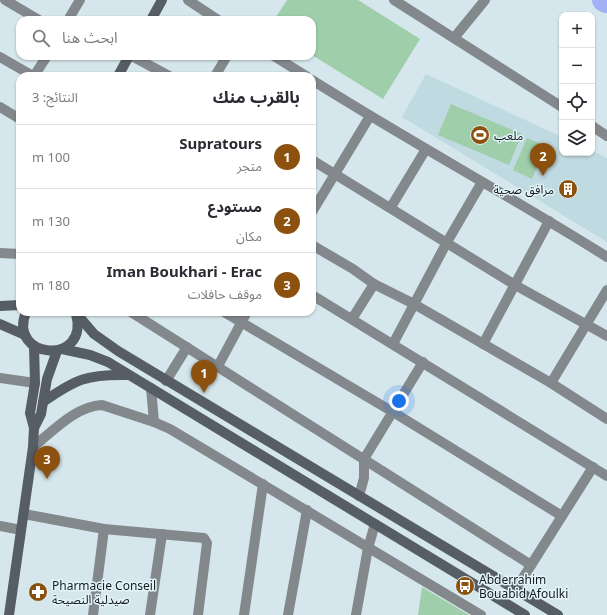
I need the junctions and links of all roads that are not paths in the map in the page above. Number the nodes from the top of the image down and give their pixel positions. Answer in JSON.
{"nodes":[{"id":1,"x":5,"y":0,"type":"edge"},
{"id":2,"x":162,"y":0,"type":"edge"},
{"id":3,"x":188,"y":0,"type":"edge"},
{"id":4,"x":394,"y":0,"type":"edge"},
{"id":5,"x":485,"y":0,"type":"edge"},
{"id":6,"x":77,"y":1,"type":"edge"},
{"id":7,"x":32,"y":16,"type":"edge"},
{"id":8,"x":71,"y":16,"type":"edge"},
{"id":9,"x":153,"y":16,"type":"edge"},
{"id":10,"x":212,"y":16,"type":"edge"},
{"id":11,"x":454,"y":38,"type":"junction"},
{"id":12,"x":0,"y":57,"type":"edge"},
{"id":13,"x":44,"y":60,"type":"edge"},
{"id":14,"x":128,"y":60,"type":"edge"},
{"id":15,"x":138,"y":60,"type":"edge"},
{"id":16,"x":225,"y":60,"type":"edge"},
{"id":17,"x":280,"y":60,"type":"edge"},
{"id":18,"x":27,"y":72,"type":"edge"},
{"id":19,"x":37,"y":72,"type":"edge"},
{"id":20,"x":120,"y":72,"type":"edge"},
{"id":21,"x":161,"y":72,"type":"edge"},
{"id":22,"x":217,"y":72,"type":"edge"},
{"id":23,"x":299,"y":72,"type":"edge"},
{"id":24,"x":316,"y":83,"type":"edge"},
{"id":25,"x":559,"y":105,"type":"edge"},
{"id":26,"x":0,"y":107,"type":"edge"},
{"id":27,"x":370,"y":116,"type":"junction"},
{"id":28,"x":16,"y":117,"type":"edge"},
{"id":29,"x":595,"y":128,"type":"edge"},
{"id":30,"x":607,"y":136,"type":"edge"},
{"id":31,"x":426,"y":150,"type":"junction"},
{"id":32,"x":316,"y":162,"type":"edge"},
{"id":33,"x":335,"y":173,"type":"junction"},
{"id":34,"x":482,"y":182,"type":"junction"},
{"id":35,"x":316,"y":205,"type":"edge"},
{"id":36,"x":391,"y":207,"type":"junction"},
{"id":37,"x":549,"y":221,"type":"junction"},
{"id":38,"x":447,"y":242,"type":"junction"},
{"id":39,"x":316,"y":247,"type":"edge"},
{"id":40,"x":0,"y":253,"type":"edge"},
{"id":41,"x":16,"y":254,"type":"edge"},
{"id":42,"x":607,"y":257,"type":"edge"},
{"id":43,"x":374,"y":284,"type":"junction"},
{"id":44,"x":515,"y":285,"type":"junction"},
{"id":45,"x":607,"y":290,"type":"edge"},
{"id":46,"x":316,"y":297,"type":"edge"},
{"id":47,"x":414,"y":304,"type":"junction"},
{"id":48,"x":16,"y":305,"type":"edge"},
{"id":49,"x":0,"y":306,"type":"edge"},
{"id":50,"x":25,"y":316,"type":"edge"},
{"id":51,"x":77,"y":316,"type":"edge"},
{"id":52,"x":80,"y":316,"type":"edge"},
{"id":53,"x":137,"y":316,"type":"edge"},
{"id":54,"x":231,"y":316,"type":"edge"},
{"id":55,"x":245,"y":316,"type":"edge"},
{"id":56,"x":352,"y":319,"type":"junction"},
{"id":57,"x":241,"y":322,"type":"junction"},
{"id":58,"x":0,"y":324,"type":"edge"},
{"id":59,"x":586,"y":325,"type":"junction"},
{"id":60,"x":25,"y":335,"type":"junction"},
{"id":61,"x":607,"y":336,"type":"edge"},
{"id":62,"x":393,"y":344,"type":"junction"},
{"id":63,"x":483,"y":344,"type":"junction"},
{"id":64,"x":34,"y":346,"type":"junction"},
{"id":65,"x":187,"y":347,"type":"junction"},
{"id":66,"x":59,"y":350,"type":"junction"},
{"id":67,"x":422,"y":362,"type":"junction"},
{"id":68,"x":218,"y":366,"type":"junction"},
{"id":69,"x":130,"y":376,"type":"junction"},
{"id":70,"x":0,"y":378,"type":"edge"},
{"id":71,"x":166,"y":381,"type":"junction"},
{"id":72,"x":35,"y":383,"type":"junction"},
{"id":73,"x":551,"y":383,"type":"junction"},
{"id":74,"x":151,"y":388,"type":"junction"},
{"id":75,"x":43,"y":402,"type":"junction"},
{"id":76,"x":393,"y":412,"type":"junction"},
{"id":77,"x":607,"y":419,"type":"edge"},
{"id":78,"x":154,"y":422,"type":"junction"},
{"id":79,"x":34,"y":428,"type":"junction"},
{"id":80,"x":33,"y":447,"type":"junction"},
{"id":81,"x":364,"y":459,"type":"junction"},
{"id":82,"x":594,"y":467,"type":"junction"},
{"id":83,"x":607,"y":476,"type":"edge"},
{"id":84,"x":263,"y":484,"type":"junction"},
{"id":85,"x":359,"y":496,"type":"junction"},
{"id":86,"x":307,"y":510,"type":"junction"},
{"id":87,"x":24,"y":514,"type":"junction"},
{"id":88,"x":562,"y":516,"type":"junction"},
{"id":89,"x":375,"y":524,"type":"junction"},
{"id":90,"x":0,"y":526,"type":"edge"},
{"id":91,"x":104,"y":529,"type":"junction"},
{"id":92,"x":22,"y":530,"type":"junction"},
{"id":93,"x":162,"y":534,"type":"junction"},
{"id":94,"x":368,"y":548,"type":"junction"},
{"id":95,"x":531,"y":565,"type":"junction"},
{"id":96,"x":516,"y":589,"type":"junction"},
{"id":97,"x":9,"y":615,"type":"edge"},
{"id":98,"x":93,"y":615,"type":"edge"},
{"id":99,"x":150,"y":615,"type":"edge"},
{"id":100,"x":198,"y":615,"type":"edge"},
{"id":101,"x":244,"y":615,"type":"edge"},
{"id":102,"x":288,"y":615,"type":"edge"},
{"id":103,"x":356,"y":615,"type":"edge"},
{"id":104,"x":481,"y":615,"type":"edge"},
{"id":105,"x":525,"y":615,"type":"edge"},
{"id":106,"x":558,"y":615,"type":"edge"}],
"edges":[{"from":1,"to":7,"type":"street"},
{"from":2,"to":9,"type":"main road"},
{"from":3,"to":10,"type":"street"},
{"from":4,"to":11,"type":"street"},
{"from":5,"to":11,"type":"street"},
{"from":6,"to":8,"type":"street"},
{"from":11,"to":25,"type":"street"},
{"from":12,"to":18,"type":"street"},
{"from":13,"to":19,"type":"street"},
{"from":14,"to":20,"type":"main road"},
{"from":15,"to":21,"type":"street"},
{"from":16,"to":22,"type":"street"},
{"from":17,"to":23,"type":"street"},
{"from":24,"to":27,"type":"street"},
{"from":26,"to":28,"type":"street"},
{"from":27,"to":31,"type":"street"},
{"from":27,"to":33,"type":"street"},
{"from":29,"to":30,"type":"street"},
{"from":31,"to":34,"type":"street"},
{"from":31,"to":36,"type":"street"},
{"from":32,"to":33,"type":"street"},
{"from":33,"to":35,"type":"street"},
{"from":33,"to":36,"type":"street"},
{"from":34,"to":37,"type":"street"},
{"from":34,"to":38,"type":"street"},
{"from":36,"to":38,"type":"street"},
{"from":37,"to":42,"type":"street"},
{"from":37,"to":44,"type":"street"},
{"from":38,"to":44,"type":"street"},
{"from":38,"to":47,"type":"street"},
{"from":39,"to":43,"type":"street"},
{"from":40,"to":41,"type":"street"},
{"from":43,"to":47,"type":"street"},
{"from":43,"to":56,"type":"street"},
{"from":44,"to":59,"type":"street"},
{"from":44,"to":63,"type":"street"},
{"from":45,"to":59,"type":"street"},
{"from":46,"to":56,"type":"street"},
{"from":47,"to":62,"type":"street"},
{"from":47,"to":63,"type":"street"},
{"from":48,"to":49,"type":"main road"},
{"from":50,"to":60,"type":"main road"},
{"from":51,"to":66,"type":"main road"},
{"from":52,"to":71,"type":"main road"},
{"from":53,"to":65,"type":"street"},
{"from":54,"to":57,"type":"street"},
{"from":55,"to":57,"type":"street"},
{"from":56,"to":62,"type":"street"},
{"from":57,"to":68,"type":"street"},
{"from":57,"to":76,"type":"street"},
{"from":58,"to":60,"type":"main road"},
{"from":59,"to":61,"type":"street"},
{"from":59,"to":73,"type":"street"},
{"from":60,"to":64,"type":"main road"},
{"from":62,"to":67,"type":"street"},
{"from":63,"to":73,"type":"street"},
{"from":64,"to":66,"type":"main road"},
{"from":64,"to":72,"type":"main road"},
{"from":65,"to":68,"type":"street"},
{"from":65,"to":71,"type":"street"},
{"from":66,"to":69,"type":"main road"},
{"from":66,"to":75,"type":"main road"},
{"from":67,"to":76,"type":"street"},
{"from":67,"to":82,"type":"street"},
{"from":68,"to":81,"type":"street"},
{"from":69,"to":74,"type":"main road"},
{"from":69,"to":75,"type":"main road"},
{"from":70,"to":72,"type":"street"},
{"from":71,"to":85,"type":"main road"},
{"from":72,"to":79,"type":"main road"},
{"from":73,"to":77,"type":"street"},
{"from":74,"to":78,"type":"street"},
{"from":74,"to":89,"type":"main road"},
{"from":75,"to":79,"type":"main road"},
{"from":76,"to":81,"type":"street"},
{"from":76,"to":88,"type":"street"},
{"from":78,"to":80,"type":"street"},
{"from":78,"to":84,"type":"street"},
{"from":79,"to":80,"type":"main road"},
{"from":80,"to":87,"type":"main road"},
{"from":81,"to":85,"type":"street"},
{"from":81,"to":95,"type":"street"},
{"from":82,"to":83,"type":"street"},
{"from":82,"to":88,"type":"street"},
{"from":84,"to":86,"type":"street"},
{"from":84,"to":101,"type":"street"},
{"from":85,"to":96,"type":"main road"},
{"from":86,"to":94,"type":"street"},
{"from":86,"to":102,"type":"street"},
{"from":87,"to":91,"type":"street"},
{"from":87,"to":92,"type":"main road"},
{"from":88,"to":95,"type":"street"},
{"from":89,"to":94,"type":"street"},
{"from":89,"to":105,"type":"main road"},
{"from":90,"to":92,"type":"street"},
{"from":91,"to":93,"type":"street"},
{"from":91,"to":98,"type":"street"},
{"from":92,"to":97,"type":"main road"},
{"from":93,"to":99,"type":"street"},
{"from":93,"to":100,"type":"street"},
{"from":94,"to":103,"type":"street"},
{"from":94,"to":104,"type":"street"},
{"from":95,"to":96,"type":"street"},
{"from":96,"to":106,"type":"main road"}]}
